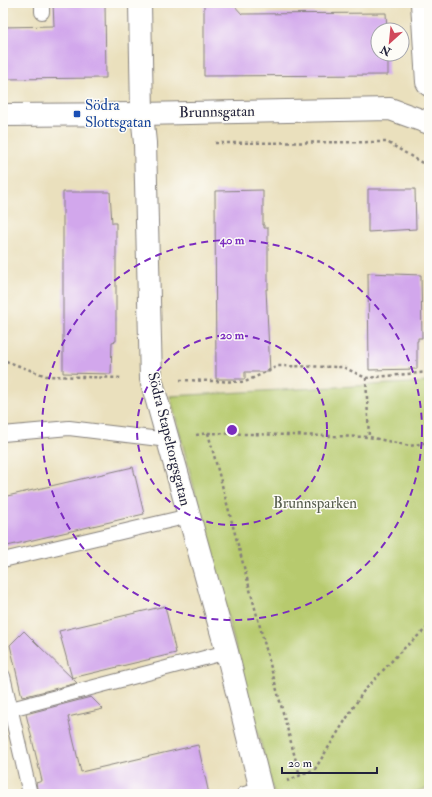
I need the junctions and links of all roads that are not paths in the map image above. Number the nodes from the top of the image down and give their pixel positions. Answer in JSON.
{"nodes":[{"id":1,"x":140,"y":3,"type":"edge"},
{"id":2,"x":422,"y":3,"type":"edge"},
{"id":3,"x":429,"y":85,"type":"edge"},
{"id":4,"x":142,"y":114,"type":"junction"},
{"id":5,"x":3,"y":115,"type":"edge"},
{"id":6,"x":429,"y":123,"type":"edge"},
{"id":7,"x":3,"y":434,"type":"edge"},
{"id":8,"x":168,"y":440,"type":"junction"},
{"id":9,"x":189,"y":516,"type":"junction"},
{"id":10,"x":3,"y":560,"type":"edge"},
{"id":11,"x":227,"y":652,"type":"junction"},
{"id":12,"x":3,"y":676,"type":"edge"},
{"id":13,"x":10,"y":709,"type":"junction"},
{"id":14,"x":256,"y":793,"type":"edge"},
{"id":15,"x":30,"y":794,"type":"edge"}],
"edges":[{"from":1,"to":4,"type":"street","name":"Södra Stapeltorgsgatan"},
{"from":2,"to":3,"type":"street"},
{"from":4,"to":5,"type":"street","name":"Brunnsgatan"},
{"from":4,"to":6,"type":"street","name":"Brunnsgatan"},
{"from":4,"to":8,"type":"street","name":"Södra Stapeltorgsgatan"},
{"from":7,"to":8,"type":"lane"},
{"from":8,"to":9,"type":"street","name":"Södra Stapeltorgsgatan"},
{"from":9,"to":10,"type":"lane"},
{"from":9,"to":11,"type":"street","name":"Södra Stapeltorgsgatan"},
{"from":11,"to":13,"type":"lane"},
{"from":11,"to":14,"type":"street","name":"Södra Stapeltorgsgatan"},
{"from":12,"to":13,"type":"lane"},
{"from":13,"to":15,"type":"lane"}]}
